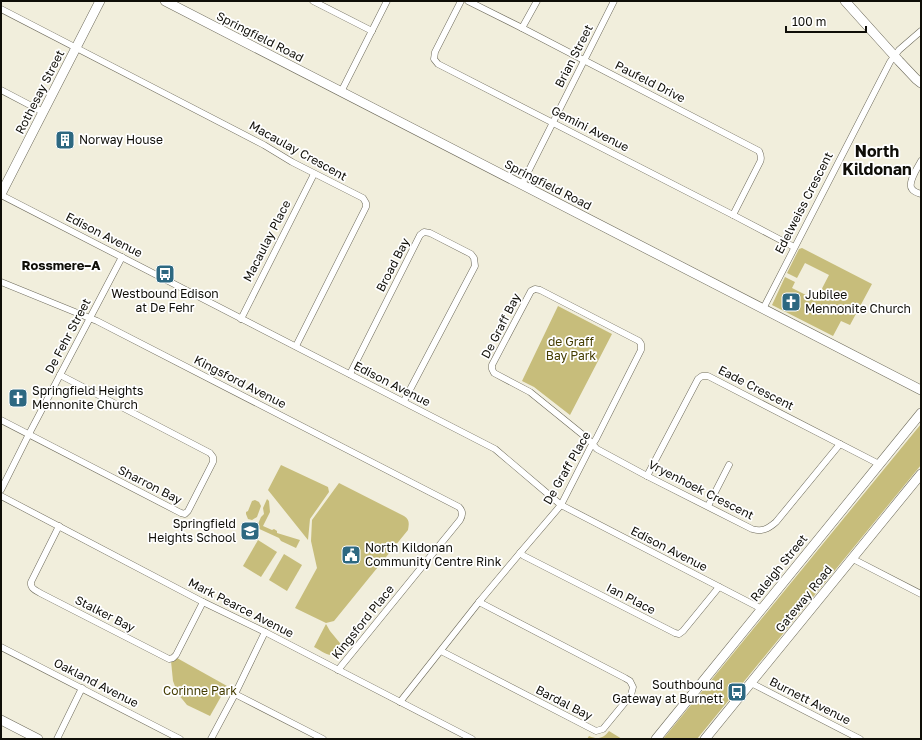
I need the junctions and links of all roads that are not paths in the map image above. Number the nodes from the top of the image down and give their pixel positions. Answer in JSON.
{"nodes":[{"id":1,"x":100,"y":1,"type":"edge"},
{"id":2,"x":165,"y":1,"type":"edge"},
{"id":3,"x":313,"y":1,"type":"edge"},
{"id":4,"x":387,"y":1,"type":"edge"},
{"id":5,"x":461,"y":1,"type":"edge"},
{"id":6,"x":468,"y":1,"type":"edge"},
{"id":7,"x":537,"y":1,"type":"edge"},
{"id":8,"x":614,"y":1,"type":"edge"},
{"id":9,"x":845,"y":1,"type":"edge"},
{"id":10,"x":1,"y":9,"type":"edge"},
{"id":11,"x":522,"y":28,"type":"junction"},
{"id":12,"x":372,"y":31,"type":"junction"},
{"id":13,"x":921,"y":31,"type":"edge"},
{"id":14,"x":76,"y":48,"type":"junction"},
{"id":15,"x":894,"y":56,"type":"junction"},
{"id":16,"x":584,"y":61,"type":"junction"},
{"id":17,"x":921,"y":83,"type":"edge"},
{"id":18,"x":1,"y":90,"type":"edge"},
{"id":19,"x":341,"y":92,"type":"junction"},
{"id":20,"x":43,"y":112,"type":"junction"},
{"id":21,"x":553,"y":123,"type":"junction"},
{"id":22,"x":921,"y":161,"type":"edge"},
{"id":23,"x":314,"y":174,"type":"junction"},
{"id":24,"x":522,"y":185,"type":"junction"},
{"id":25,"x":1,"y":194,"type":"edge"},
{"id":26,"x":921,"y":194,"type":"edge"},
{"id":27,"x":733,"y":215,"type":"junction"},
{"id":28,"x":794,"y":247,"type":"junction"},
{"id":29,"x":122,"y":257,"type":"junction"},
{"id":30,"x":1,"y":282,"type":"edge"},
{"id":31,"x":763,"y":309,"type":"junction"},
{"id":32,"x":90,"y":318,"type":"junction"},
{"id":33,"x":241,"y":319,"type":"junction"},
{"id":34,"x":641,"y":344,"type":"joint"},
{"id":35,"x":296,"y":346,"type":"junction"},
{"id":36,"x":350,"y":374,"type":"junction"},
{"id":37,"x":60,"y":375,"type":"junction"},
{"id":38,"x":921,"y":390,"type":"edge"},
{"id":39,"x":404,"y":401,"type":"junction"},
{"id":40,"x":921,"y":413,"type":"edge"},
{"id":41,"x":1,"y":420,"type":"edge"},
{"id":42,"x":29,"y":434,"type":"junction"},
{"id":43,"x":593,"y":444,"type":"junction"},
{"id":44,"x":840,"y":444,"type":"junction"},
{"id":45,"x":879,"y":464,"type":"junction"},
{"id":46,"x":729,"y":465,"type":"dead end"},
{"id":47,"x":921,"y":474,"type":"edge"},
{"id":48,"x":647,"y":476,"type":"junction"},
{"id":49,"x":1,"y":490,"type":"edge"},
{"id":50,"x":1,"y":496,"type":"edge"},
{"id":51,"x":561,"y":505,"type":"junction"},
{"id":52,"x":708,"y":506,"type":"junction"},
{"id":53,"x":462,"y":512,"type":"joint"},
{"id":54,"x":58,"y":526,"type":"junction"},
{"id":55,"x":520,"y":553,"type":"junction"},
{"id":56,"x":853,"y":559,"type":"junction"},
{"id":57,"x":719,"y":587,"type":"junction"},
{"id":58,"x":921,"y":594,"type":"edge"},
{"id":59,"x":203,"y":602,"type":"junction"},
{"id":60,"x":479,"y":602,"type":"junction"},
{"id":61,"x":762,"y":609,"type":"junction"},
{"id":62,"x":265,"y":632,"type":"junction"},
{"id":63,"x":1,"y":647,"type":"edge"},
{"id":64,"x":441,"y":651,"type":"junction"},
{"id":65,"x":338,"y":670,"type":"junction"},
{"id":66,"x":751,"y":683,"type":"junction"},
{"id":67,"x":82,"y":688,"type":"junction"},
{"id":68,"x":235,"y":694,"type":"junction"},
{"id":69,"x":400,"y":702,"type":"junction"},
{"id":70,"x":1,"y":720,"type":"edge"},
{"id":71,"x":38,"y":739,"type":"edge"},
{"id":72,"x":57,"y":739,"type":"edge"},
{"id":73,"x":180,"y":739,"type":"edge"},
{"id":74,"x":211,"y":739,"type":"edge"},
{"id":75,"x":323,"y":739,"type":"edge"},
{"id":76,"x":472,"y":739,"type":"edge"},
{"id":77,"x":656,"y":739,"type":"edge"},
{"id":78,"x":705,"y":739,"type":"edge"},
{"id":79,"x":860,"y":739,"type":"edge"}],
"edges":[{"from":1,"to":14,"type":"street","name":"Rothesay Street"},
{"from":2,"to":19,"type":"street","name":"Springfield Road"},
{"from":3,"to":12,"type":"street"},
{"from":4,"to":12,"type":"street"},
{"from":5,"to":21,"type":"street","name":"Gemini Avenue"},
{"from":6,"to":11,"type":"street","name":"Paufeld Drive"},
{"from":7,"to":11,"type":"street"},
{"from":8,"to":16,"type":"street","name":"Brian Street"},
{"from":9,"to":15,"type":"street"},
{"from":10,"to":14,"type":"street","name":"Macaulay Crescent"},
{"from":11,"to":16,"type":"street","name":"Paufeld Drive"},
{"from":12,"to":19,"type":"street"},
{"from":13,"to":15,"type":"street","name":"Edelweiss Crescent"},
{"from":14,"to":20,"type":"street","name":"Rothesay Street"},
{"from":14,"to":23,"type":"street","name":"Macaulay Crescent"},
{"from":15,"to":17,"type":"street"},
{"from":15,"to":28,"type":"street","name":"Edelweiss Crescent"},
{"from":16,"to":21,"type":"street","name":"Brian Street"},
{"from":16,"to":27,"type":"street","name":"Paufeld Drive"},
{"from":18,"to":20,"type":"street"},
{"from":19,"to":24,"type":"street","name":"Springfield Road"},
{"from":20,"to":25,"type":"street","name":"Rothesay Street"},
{"from":21,"to":24,"type":"street","name":"Brian Street"},
{"from":21,"to":27,"type":"street","name":"Gemini Avenue"},
{"from":22,"to":26,"type":"street"},
{"from":23,"to":33,"type":"street","name":"Macaulay Place"},
{"from":23,"to":35,"type":"street","name":"Macaulay Crescent"},
{"from":24,"to":31,"type":"street","name":"Springfield Road"},
{"from":25,"to":29,"type":"street","name":"Edison Avenue"},
{"from":27,"to":28,"type":"street","name":"Gemini Avenue"},
{"from":28,"to":31,"type":"street","name":"Edelweiss Crescent"},
{"from":29,"to":32,"type":"street","name":"De Fehr Street"},
{"from":29,"to":33,"type":"street","name":"Edison Avenue"},
{"from":30,"to":32,"type":"street","name":"Kingsford Avenue"},
{"from":31,"to":38,"type":"street","name":"Springfield Road"},
{"from":32,"to":37,"type":"street","name":"De Fehr Street"},
{"from":32,"to":53,"type":"street","name":"Kingsford Avenue"},
{"from":33,"to":35,"type":"street","name":"Edison Avenue"},
{"from":34,"to":43,"type":"street","name":"De Graff Place"},
{"from":34,"to":43,"type":"street","name":"De Graff Bay"},
{"from":35,"to":36,"type":"street","name":"Edison Avenue"},
{"from":36,"to":39,"type":"street","name":"Edison Avenue"},
{"from":36,"to":39,"type":"street","name":"Broad Bay"},
{"from":37,"to":42,"type":"street","name":"De Fehr Street"},
{"from":37,"to":42,"type":"street","name":"Sharron Bay"},
{"from":39,"to":51,"type":"street","name":"Edison Avenue"},
{"from":40,"to":45,"type":"street","name":"Raleigh Street"},
{"from":41,"to":42,"type":"street","name":"Sharron Bay"},
{"from":42,"to":49,"type":"street","name":"De Fehr Street"},
{"from":43,"to":48,"type":"street","name":"Vryenhoek Crescent"},
{"from":43,"to":51,"type":"street","name":"De Graff Place"},
{"from":44,"to":45,"type":"street","name":"Eade Crescent"},
{"from":44,"to":48,"type":"street","name":"Eade Crescent"},
{"from":44,"to":52,"type":"street","name":"Vryenhoek Crescent"},
{"from":45,"to":61,"type":"street","name":"Raleigh Street"},
{"from":46,"to":52,"type":"street"},
{"from":47,"to":56,"type":"street","name":"Gateway Road"},
{"from":48,"to":52,"type":"street","name":"Vryenhoek Crescent"},
{"from":50,"to":54,"type":"street","name":"Mark Pearce Avenue"},
{"from":51,"to":55,"type":"street","name":"De Graff Place"},
{"from":51,"to":57,"type":"street","name":"Edison Avenue"},
{"from":53,"to":65,"type":"street","name":"Kingsford Place"},
{"from":54,"to":59,"type":"street","name":"Mark Pearce Avenue"},
{"from":54,"to":59,"type":"street","name":"Stalker Bay"},
{"from":55,"to":57,"type":"street","name":"Ian Place"},
{"from":55,"to":60,"type":"street","name":"De Graff Place"},
{"from":56,"to":58,"type":"street"},
{"from":56,"to":66,"type":"street","name":"Gateway Road"},
{"from":57,"to":61,"type":"street","name":"Edison Avenue"},
{"from":59,"to":62,"type":"street","name":"Mark Pearce Avenue"},
{"from":60,"to":64,"type":"street","name":"De Graff Place"},
{"from":60,"to":64,"type":"street","name":"Bardal Bay"},
{"from":61,"to":77,"type":"street","name":"Raleigh Street"},
{"from":62,"to":65,"type":"street","name":"Mark Pearce Avenue"},
{"from":62,"to":68,"type":"street"},
{"from":63,"to":67,"type":"street","name":"Oakland Avenue"},
{"from":64,"to":69,"type":"street","name":"De Graff Place"},
{"from":65,"to":69,"type":"street","name":"Mark Pearce Avenue"},
{"from":66,"to":78,"type":"street","name":"Gateway Road"},
{"from":66,"to":79,"type":"street","name":"Burnett Avenue"},
{"from":67,"to":72,"type":"street"},
{"from":67,"to":73,"type":"street","name":"Oakland Avenue"},
{"from":68,"to":74,"type":"street"},
{"from":68,"to":75,"type":"street"},
{"from":69,"to":76,"type":"street","name":"Mark Pearce Avenue"},
{"from":70,"to":71,"type":"street"}]}
